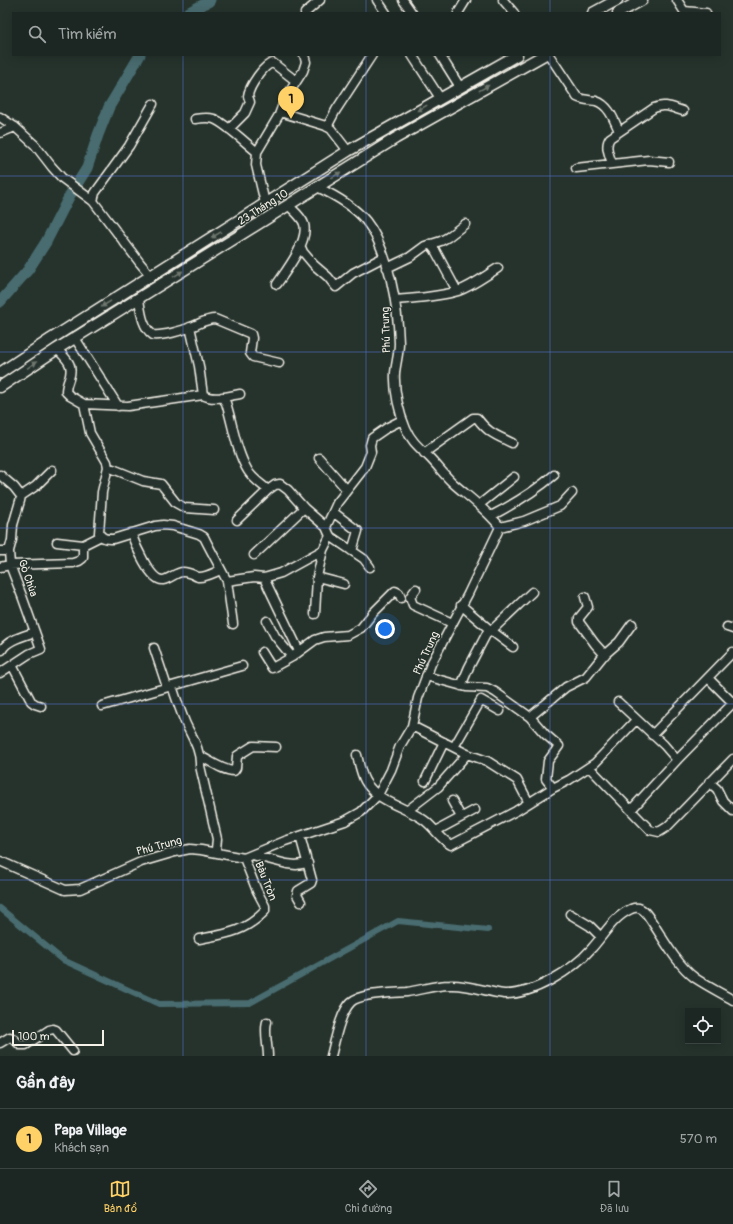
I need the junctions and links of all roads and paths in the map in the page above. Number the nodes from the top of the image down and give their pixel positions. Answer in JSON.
{"nodes":[{"id":1,"x":320,"y":0,"type":"edge"},
{"id":2,"x":377,"y":0,"type":"edge"},
{"id":3,"x":404,"y":0,"type":"edge"},
{"id":4,"x":466,"y":0,"type":"edge"},
{"id":5,"x":502,"y":0,"type":"edge"},
{"id":6,"x":617,"y":0,"type":"edge"},
{"id":7,"x":642,"y":0,"type":"edge"},
{"id":8,"x":677,"y":0,"type":"edge"},
{"id":9,"x":305,"y":12,"type":"edge"},
{"id":10,"x":385,"y":12,"type":"edge"},
{"id":11,"x":411,"y":12,"type":"edge"},
{"id":12,"x":459,"y":12,"type":"edge"},
{"id":13,"x":513,"y":12,"type":"edge"},
{"id":14,"x":595,"y":12,"type":"edge"},
{"id":15,"x":620,"y":12,"type":"edge"},
{"id":16,"x":695,"y":12,"type":"edge"},
{"id":17,"x":304,"y":56,"type":"edge"},
{"id":18,"x":371,"y":56,"type":"edge"},
{"id":19,"x":413,"y":56,"type":"edge"},
{"id":20,"x":441,"y":56,"type":"edge"},
{"id":21,"x":515,"y":56,"type":"edge"},
{"id":22,"x":542,"y":56,"type":"edge"},
{"id":23,"x":550,"y":56,"type":"edge"},
{"id":24,"x":296,"y":81,"type":"junction"},
{"id":25,"x":460,"y":87,"type":"junction"},
{"id":26,"x":440,"y":98,"type":"junction"},
{"id":27,"x":467,"y":98,"type":"junction"},
{"id":28,"x":152,"y":104,"type":"dead end"},
{"id":29,"x":447,"y":109,"type":"junction"},
{"id":30,"x":683,"y":111,"type":"dead end"},
{"id":31,"x":280,"y":112,"type":"junction"},
{"id":32,"x":0,"y":116,"type":"edge"},
{"id":33,"x":195,"y":119,"type":"dead end"},
{"id":34,"x":15,"y":127,"type":"junction"},
{"id":35,"x":327,"y":127,"type":"junction"},
{"id":36,"x":229,"y":129,"type":"junction"},
{"id":37,"x":619,"y":131,"type":"junction"},
{"id":38,"x":0,"y":133,"type":"edge"},
{"id":39,"x":348,"y":151,"type":"junction"},
{"id":40,"x":257,"y":152,"type":"junction"},
{"id":41,"x":669,"y":162,"type":"dead end"},
{"id":42,"x":612,"y":164,"type":"junction"},
{"id":43,"x":576,"y":168,"type":"dead end"},
{"id":44,"x":317,"y":187,"type":"junction"},
{"id":45,"x":93,"y":202,"type":"junction"},
{"id":46,"x":265,"y":204,"type":"junction"},
{"id":47,"x":288,"y":205,"type":"junction"},
{"id":48,"x":465,"y":224,"type":"dead end"},
{"id":49,"x":430,"y":244,"type":"junction"},
{"id":50,"x":300,"y":245,"type":"junction"},
{"id":51,"x":384,"y":257,"type":"junction"},
{"id":52,"x":387,"y":268,"type":"junction"},
{"id":53,"x":498,"y":268,"type":"dead end"},
{"id":54,"x":151,"y":276,"type":"junction"},
{"id":55,"x":277,"y":284,"type":"dead end"},
{"id":56,"x":158,"y":287,"type":"junction"},
{"id":57,"x":457,"y":291,"type":"junction"},
{"id":58,"x":139,"y":299,"type":"junction"},
{"id":59,"x":396,"y":300,"type":"junction"},
{"id":60,"x":190,"y":327,"type":"junction"},
{"id":61,"x":75,"y":338,"type":"junction"},
{"id":62,"x":57,"y":349,"type":"junction"},
{"id":63,"x":279,"y":363,"type":"dead end"},
{"id":64,"x":0,"y":373,"type":"edge"},
{"id":65,"x":0,"y":387,"type":"edge"},
{"id":66,"x":240,"y":394,"type":"dead end"},
{"id":67,"x":203,"y":395,"type":"junction"},
{"id":68,"x":222,"y":397,"type":"junction"},
{"id":69,"x":84,"y":404,"type":"junction"},
{"id":70,"x":118,"y":406,"type":"junction"},
{"id":71,"x":402,"y":420,"type":"junction"},
{"id":72,"x":512,"y":443,"type":"dead end"},
{"id":73,"x":424,"y":453,"type":"junction"},
{"id":74,"x":319,"y":458,"type":"dead end"},
{"id":75,"x":108,"y":467,"type":"junction"},
{"id":76,"x":52,"y":470,"type":"dead end"},
{"id":77,"x":0,"y":475,"type":"edge"},
{"id":78,"x":554,"y":476,"type":"dead end"},
{"id":79,"x":514,"y":477,"type":"dead end"},
{"id":80,"x":268,"y":490,"type":"junction"},
{"id":81,"x":347,"y":490,"type":"junction"},
{"id":82,"x":572,"y":492,"type":"dead end"},
{"id":83,"x":21,"y":496,"type":"junction"},
{"id":84,"x":479,"y":505,"type":"junction"},
{"id":85,"x":304,"y":508,"type":"junction"},
{"id":86,"x":214,"y":510,"type":"dead end"},
{"id":87,"x":333,"y":512,"type":"junction"},
{"id":88,"x":492,"y":516,"type":"junction"},
{"id":89,"x":237,"y":520,"type":"dead end"},
{"id":90,"x":326,"y":527,"type":"junction"},
{"id":91,"x":500,"y":527,"type":"junction"},
{"id":92,"x":131,"y":533,"type":"junction"},
{"id":93,"x":101,"y":536,"type":"junction"},
{"id":94,"x":330,"y":536,"type":"junction"},
{"id":95,"x":57,"y":542,"type":"dead end"},
{"id":96,"x":83,"y":545,"type":"junction"},
{"id":97,"x":0,"y":550,"type":"edge"},
{"id":98,"x":323,"y":550,"type":"junction"},
{"id":99,"x":9,"y":551,"type":"junction"},
{"id":100,"x":352,"y":551,"type":"junction"},
{"id":101,"x":254,"y":555,"type":"dead end"},
{"id":102,"x":10,"y":565,"type":"junction"},
{"id":103,"x":0,"y":567,"type":"edge"},
{"id":104,"x":370,"y":567,"type":"dead end"},
{"id":105,"x":221,"y":570,"type":"junction"},
{"id":106,"x":317,"y":577,"type":"junction"},
{"id":107,"x":264,"y":578,"type":"junction"},
{"id":108,"x":227,"y":581,"type":"junction"},
{"id":109,"x":344,"y":584,"type":"dead end"},
{"id":110,"x":416,"y":589,"type":"dead end"},
{"id":111,"x":532,"y":592,"type":"dead end"},
{"id":112,"x":585,"y":597,"type":"dead end"},
{"id":113,"x":402,"y":598,"type":"dead end"},
{"id":114,"x":461,"y":605,"type":"junction"},
{"id":115,"x":315,"y":614,"type":"dead end"},
{"id":116,"x":267,"y":621,"type":"dead end"},
{"id":117,"x":452,"y":623,"type":"junction"},
{"id":118,"x":233,"y":624,"type":"dead end"},
{"id":119,"x":632,"y":624,"type":"dead end"},
{"id":120,"x":490,"y":630,"type":"junction"},
{"id":121,"x":35,"y":632,"type":"junction"},
{"id":122,"x":513,"y":647,"type":"dead end"},
{"id":123,"x":154,"y":648,"type":"dead end"},
{"id":124,"x":2,"y":650,"type":"dead end"},
{"id":125,"x":299,"y":650,"type":"junction"},
{"id":126,"x":262,"y":652,"type":"dead end"},
{"id":127,"x":733,"y":652,"type":"edge"},
{"id":128,"x":605,"y":655,"type":"junction"},
{"id":129,"x":292,"y":657,"type":"junction"},
{"id":130,"x":12,"y":665,"type":"junction"},
{"id":131,"x":242,"y":666,"type":"dead end"},
{"id":132,"x":0,"y":673,"type":"edge"},
{"id":133,"x":426,"y":676,"type":"junction"},
{"id":134,"x":708,"y":678,"type":"junction"},
{"id":135,"x":461,"y":686,"type":"junction"},
{"id":136,"x":169,"y":687,"type":"junction"},
{"id":137,"x":618,"y":702,"type":"dead end"},
{"id":138,"x":733,"y":703,"type":"edge"},
{"id":139,"x":41,"y":706,"type":"dead end"},
{"id":140,"x":102,"y":706,"type":"dead end"},
{"id":141,"x":500,"y":711,"type":"dead end"},
{"id":142,"x":530,"y":717,"type":"junction"},
{"id":143,"x":636,"y":720,"type":"junction"},
{"id":144,"x":412,"y":726,"type":"junction"},
{"id":145,"x":652,"y":735,"type":"junction"},
{"id":146,"x":444,"y":742,"type":"junction"},
{"id":147,"x":276,"y":747,"type":"dead end"},
{"id":148,"x":454,"y":747,"type":"junction"},
{"id":149,"x":467,"y":754,"type":"junction"},
{"id":150,"x":357,"y":755,"type":"dead end"},
{"id":151,"x":200,"y":756,"type":"junction"},
{"id":152,"x":733,"y":759,"type":"edge"},
{"id":153,"x":677,"y":760,"type":"junction"},
{"id":154,"x":589,"y":767,"type":"junction"},
{"id":155,"x":425,"y":781,"type":"dead end"},
{"id":156,"x":709,"y":783,"type":"junction"},
{"id":157,"x":553,"y":788,"type":"junction"},
{"id":158,"x":378,"y":795,"type":"junction"},
{"id":159,"x":452,"y":801,"type":"dead end"},
{"id":160,"x":529,"y":803,"type":"junction"},
{"id":161,"x":408,"y":810,"type":"junction"},
{"id":162,"x":475,"y":810,"type":"dead end"},
{"id":163,"x":631,"y":810,"type":"junction"},
{"id":164,"x":733,"y":811,"type":"edge"},
{"id":165,"x":461,"y":818,"type":"junction"},
{"id":166,"x":436,"y":831,"type":"junction"},
{"id":167,"x":300,"y":836,"type":"junction"},
{"id":168,"x":214,"y":852,"type":"junction"},
{"id":169,"x":248,"y":857,"type":"junction"},
{"id":170,"x":0,"y":861,"type":"edge"},
{"id":171,"x":308,"y":863,"type":"junction"},
{"id":172,"x":301,"y":902,"type":"dead end"},
{"id":173,"x":570,"y":914,"type":"dead end"},
{"id":174,"x":601,"y":937,"type":"junction"},
{"id":175,"x":198,"y":939,"type":"dead end"},
{"id":176,"x":733,"y":1000,"type":"edge"},
{"id":177,"x":267,"y":1022,"type":"dead end"},
{"id":178,"x":0,"y":1043,"type":"edge"},
{"id":179,"x":73,"y":1052,"type":"dead end"},
{"id":180,"x":268,"y":1056,"type":"edge"},
{"id":181,"x":331,"y":1056,"type":"edge"}],
"edges":[{"from":1,"to":9,"type":"street"},
{"from":2,"to":10,"type":"street"},
{"from":3,"to":11,"type":"street"},
{"from":4,"to":12,"type":"street"},
{"from":5,"to":13,"type":"street"},
{"from":6,"to":14,"type":"main road"},
{"from":7,"to":15,"type":"main road"},
{"from":8,"to":16,"type":"street"},
{"from":17,"to":24,"type":"street"},
{"from":18,"to":35,"type":"street"},
{"from":19,"to":26,"type":"street"},
{"from":20,"to":25,"type":"street"},
{"from":21,"to":25,"type":"main road","name":"23 Tháng 10"},
{"from":27,"to":22,"type":"main road","name":"23 Tháng 10","one_way":true},
{"from":23,"to":37,"type":"street"},
{"from":24,"to":31,"type":"street"},
{"from":24,"to":36,"type":"street"},
{"from":25,"to":26,"type":"main road","name":"23 Tháng 10"},
{"from":25,"to":27,"type":"main road"},
{"from":26,"to":29,"type":"main road"},
{"from":26,"to":39,"type":"main road","name":"23 Tháng 10","one_way":true},
{"from":27,"to":29,"type":"main road","name":"23 Tháng 10"},
{"from":28,"to":45,"type":"street"},
{"from":44,"to":29,"type":"main road","name":"23 Tháng 10","one_way":true},
{"from":30,"to":37,"type":"street"},
{"from":31,"to":35,"type":"street"},
{"from":31,"to":40,"type":"street"},
{"from":32,"to":34,"type":"street"},
{"from":33,"to":36,"type":"street"},
{"from":34,"to":38,"type":"street"},
{"from":34,"to":45,"type":"street"},
{"from":35,"to":39,"type":"street"},
{"from":36,"to":40,"type":"street"},
{"from":37,"to":42,"type":"street"},
{"from":39,"to":46,"type":"main road","name":"23 Tháng 10"},
{"from":40,"to":46,"type":"street"},
{"from":41,"to":42,"type":"street"},
{"from":42,"to":43,"type":"street"},
{"from":44,"to":47,"type":"main road","name":"23 Tháng 10"},
{"from":44,"to":51,"type":"street","name":"Phú Trung"},
{"from":45,"to":54,"type":"street"},
{"from":46,"to":54,"type":"main road","name":"23 Tháng 10","one_way":true},
{"from":47,"to":50,"type":"street"},
{"from":56,"to":47,"type":"main road","name":"23 Tháng 10","one_way":true},
{"from":48,"to":49,"type":"street"},
{"from":49,"to":52,"type":"street"},
{"from":49,"to":57,"type":"street"},
{"from":50,"to":51,"type":"street"},
{"from":50,"to":55,"type":"street"},
{"from":51,"to":52,"type":"street","name":"Phú Trung"},
{"from":52,"to":59,"type":"street","name":"Phú Trung"},
{"from":53,"to":57,"type":"street"},
{"from":54,"to":56,"type":"main road"},
{"from":54,"to":64,"type":"main road","name":"23 Tháng 10","one_way":true},
{"from":56,"to":58,"type":"main road","name":"23 Tháng 10"},
{"from":57,"to":59,"type":"street"},
{"from":58,"to":60,"type":"street"},
{"from":58,"to":61,"type":"main road","name":"23 Tháng 10"},
{"from":59,"to":71,"type":"street","name":"Phú Trung"},
{"from":60,"to":63,"type":"street"},
{"from":60,"to":67,"type":"street"},
{"from":61,"to":62,"type":"main road","name":"23 Tháng 10"},
{"from":61,"to":70,"type":"street"},
{"from":65,"to":62,"type":"main road","name":"23 Tháng 10","one_way":true},
{"from":62,"to":69,"type":"street"},
{"from":66,"to":68,"type":"street"},
{"from":67,"to":68,"type":"street"},
{"from":67,"to":70,"type":"street"},
{"from":68,"to":80,"type":"street"},
{"from":69,"to":70,"type":"street"},
{"from":69,"to":75,"type":"street"},
{"from":71,"to":73,"type":"street","name":"Phú Trung"},
{"from":71,"to":81,"type":"street"},
{"from":72,"to":73,"type":"street"},
{"from":73,"to":84,"type":"street","name":"Phú Trung"},
{"from":74,"to":81,"type":"street"},
{"from":75,"to":86,"type":"street"},
{"from":75,"to":93,"type":"street"},
{"from":76,"to":83,"type":"street"},
{"from":77,"to":83,"type":"street"},
{"from":78,"to":88,"type":"street"},
{"from":79,"to":84,"type":"street"},
{"from":80,"to":85,"type":"street"},
{"from":80,"to":89,"type":"street"},
{"from":81,"to":87,"type":"street"},
{"from":82,"to":91,"type":"street"},
{"from":83,"to":99,"type":"street","name":"Gò Chùa"},
{"from":84,"to":88,"type":"street","name":"Phú Trung"},
{"from":85,"to":90,"type":"street"},
{"from":85,"to":101,"type":"street"},
{"from":87,"to":90,"type":"street"},
{"from":87,"to":100,"type":"street"},
{"from":88,"to":91,"type":"street","name":"Phú Trung"},
{"from":90,"to":94,"type":"street"},
{"from":91,"to":114,"type":"street","name":"Phú Trung"},
{"from":92,"to":93,"type":"street"},
{"from":92,"to":105,"type":"street"},
{"from":92,"to":105,"type":"street"},
{"from":93,"to":96,"type":"street"},
{"from":94,"to":98,"type":"street"},
{"from":94,"to":100,"type":"street"},
{"from":95,"to":96,"type":"street"},
{"from":96,"to":102,"type":"street"},
{"from":97,"to":99,"type":"street"},
{"from":98,"to":106,"type":"street"},
{"from":98,"to":107,"type":"street"},
{"from":99,"to":102,"type":"street","name":"Gò Chùa"},
{"from":100,"to":104,"type":"street"},
{"from":102,"to":103,"type":"street"},
{"from":102,"to":121,"type":"street","name":"Gò Chùa"},
{"from":105,"to":108,"type":"street"},
{"from":106,"to":109,"type":"street"},
{"from":106,"to":115,"type":"street"},
{"from":107,"to":108,"type":"street"},
{"from":107,"to":125,"type":"street"},
{"from":108,"to":118,"type":"street"},
{"from":110,"to":117,"type":"street"},
{"from":111,"to":120,"type":"street"},
{"from":112,"to":128,"type":"street"},
{"from":113,"to":125,"type":"street"},
{"from":114,"to":117,"type":"street","name":"Phú Trung"},
{"from":114,"to":120,"type":"street"},
{"from":116,"to":129,"type":"street"},
{"from":117,"to":133,"type":"street","name":"Phú Trung"},
{"from":119,"to":128,"type":"street"},
{"from":120,"to":122,"type":"street"},
{"from":120,"to":135,"type":"street"},
{"from":121,"to":124,"type":"street"},
{"from":121,"to":130,"type":"street","name":"Gò Chùa"},
{"from":123,"to":136,"type":"street"},
{"from":125,"to":129,"type":"street"},
{"from":126,"to":129,"type":"street"},
{"from":127,"to":134,"type":"street"},
{"from":128,"to":142,"type":"street"},
{"from":130,"to":132,"type":"street","name":"Gò Chùa"},
{"from":130,"to":139,"type":"street"},
{"from":131,"to":136,"type":"street"},
{"from":133,"to":135,"type":"street"},
{"from":133,"to":144,"type":"street","name":"Phú Trung"},
{"from":134,"to":138,"type":"street"},
{"from":134,"to":145,"type":"street"},
{"from":135,"to":142,"type":"street"},
{"from":136,"to":140,"type":"street"},
{"from":136,"to":151,"type":"street"},
{"from":137,"to":143,"type":"street"},
{"from":138,"to":153,"type":"street"},
{"from":141,"to":148,"type":"street"},
{"from":142,"to":157,"type":"street"},
{"from":143,"to":145,"type":"street"},
{"from":143,"to":154,"type":"street"},
{"from":144,"to":146,"type":"street"},
{"from":144,"to":158,"type":"street","name":"Phú Trung"},
{"from":145,"to":153,"type":"street"},
{"from":146,"to":148,"type":"street"},
{"from":146,"to":155,"type":"street"},
{"from":147,"to":151,"type":"street"},
{"from":148,"to":149,"type":"street"},
{"from":149,"to":160,"type":"street"},
{"from":149,"to":161,"type":"street"},
{"from":150,"to":158,"type":"street"},
{"from":151,"to":168,"type":"street"},
{"from":152,"to":156,"type":"street"},
{"from":153,"to":163,"type":"street"},
{"from":154,"to":157,"type":"street"},
{"from":154,"to":163,"type":"street"},
{"from":156,"to":163,"type":"street"},
{"from":156,"to":164,"type":"street"},
{"from":157,"to":160,"type":"street"},
{"from":158,"to":161,"type":"street"},
{"from":158,"to":167,"type":"street","name":"Phú Trung"},
{"from":159,"to":165,"type":"street"},
{"from":160,"to":166,"type":"street"},
{"from":161,"to":166,"type":"street"},
{"from":162,"to":165,"type":"street"},
{"from":165,"to":166,"type":"street"},
{"from":167,"to":169,"type":"street","name":"Phú Trung"},
{"from":167,"to":171,"type":"street"},
{"from":168,"to":169,"type":"street","name":"Phú Trung"},
{"from":168,"to":170,"type":"street","name":"Phú Trung"},
{"from":169,"to":171,"type":"street"},
{"from":169,"to":175,"type":"street","name":"Bàu Tròn"},
{"from":171,"to":172,"type":"street"},
{"from":173,"to":174,"type":"street"},
{"from":174,"to":176,"type":"street"},
{"from":174,"to":181,"type":"street"},
{"from":177,"to":180,"type":"street"},
{"from":178,"to":179,"type":"street"}]}
